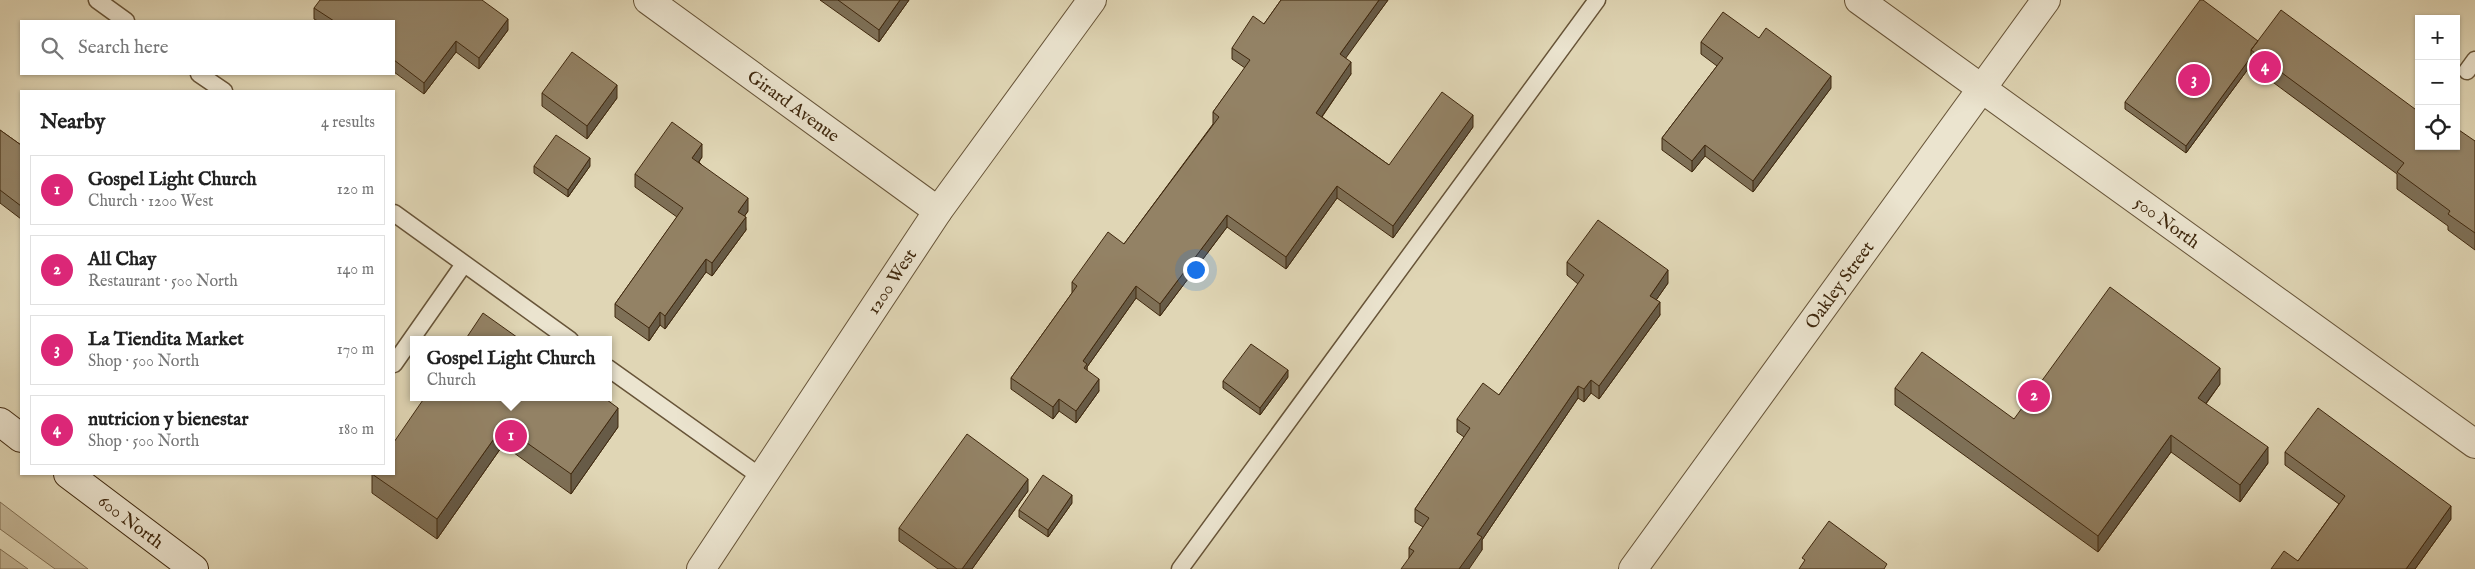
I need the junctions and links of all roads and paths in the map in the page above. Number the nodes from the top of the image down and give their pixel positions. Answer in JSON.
{"nodes":[{"id":1,"x":97,"y":0,"type":"edge"},
{"id":2,"x":648,"y":0,"type":"edge"},
{"id":3,"x":1092,"y":0,"type":"edge"},
{"id":4,"x":1598,"y":0,"type":"edge"},
{"id":5,"x":1859,"y":0,"type":"edge"},
{"id":6,"x":2046,"y":0,"type":"edge"},
{"id":7,"x":125,"y":20,"type":"edge"},
{"id":8,"x":201,"y":75,"type":"edge"},
{"id":9,"x":1982,"y":88,"type":"junction"},
{"id":10,"x":223,"y":90,"type":"edge"},
{"id":11,"x":938,"y":211,"type":"junction"},
{"id":12,"x":395,"y":214,"type":"edge"},
{"id":13,"x":464,"y":264,"type":"junction"},
{"id":14,"x":414,"y":336,"type":"edge"},
{"id":15,"x":564,"y":336,"type":"edge"},
{"id":16,"x":410,"y":341,"type":"edge"},
{"id":17,"x":395,"y":363,"type":"edge"},
{"id":18,"x":612,"y":371,"type":"edge"},
{"id":19,"x":0,"y":422,"type":"edge"},
{"id":20,"x":20,"y":437,"type":"edge"},
{"id":21,"x":2475,"y":444,"type":"edge"},
{"id":22,"x":69,"y":475,"type":"edge"},
{"id":23,"x":761,"y":477,"type":"junction"},
{"id":24,"x":184,"y":566,"type":"edge"},
{"id":25,"x":700,"y":569,"type":"edge"},
{"id":26,"x":1180,"y":569,"type":"edge"},
{"id":27,"x":1633,"y":569,"type":"edge"}],
"edges":[{"from":1,"to":7,"type":"lane"},
{"from":2,"to":11,"type":"street","name":"Girard Avenue"},
{"from":3,"to":11,"type":"street","name":"1200 West"},
{"from":4,"to":26,"type":"lane"},
{"from":5,"to":9,"type":"street","name":"500 North"},
{"from":6,"to":9,"type":"street","name":"Oakley Street"},
{"from":8,"to":10,"type":"lane"},
{"from":9,"to":21,"type":"street","name":"500 North"},
{"from":9,"to":27,"type":"street","name":"Oakley Street"},
{"from":11,"to":23,"type":"street","name":"1200 West"},
{"from":12,"to":13,"type":"lane"},
{"from":13,"to":14,"type":"lane"},
{"from":13,"to":15,"type":"lane"},
{"from":16,"to":17,"type":"lane"},
{"from":18,"to":23,"type":"lane"},
{"from":19,"to":20,"type":"street"},
{"from":22,"to":24,"type":"street","name":"600 North"},
{"from":23,"to":25,"type":"street","name":"1200 West"}]}
